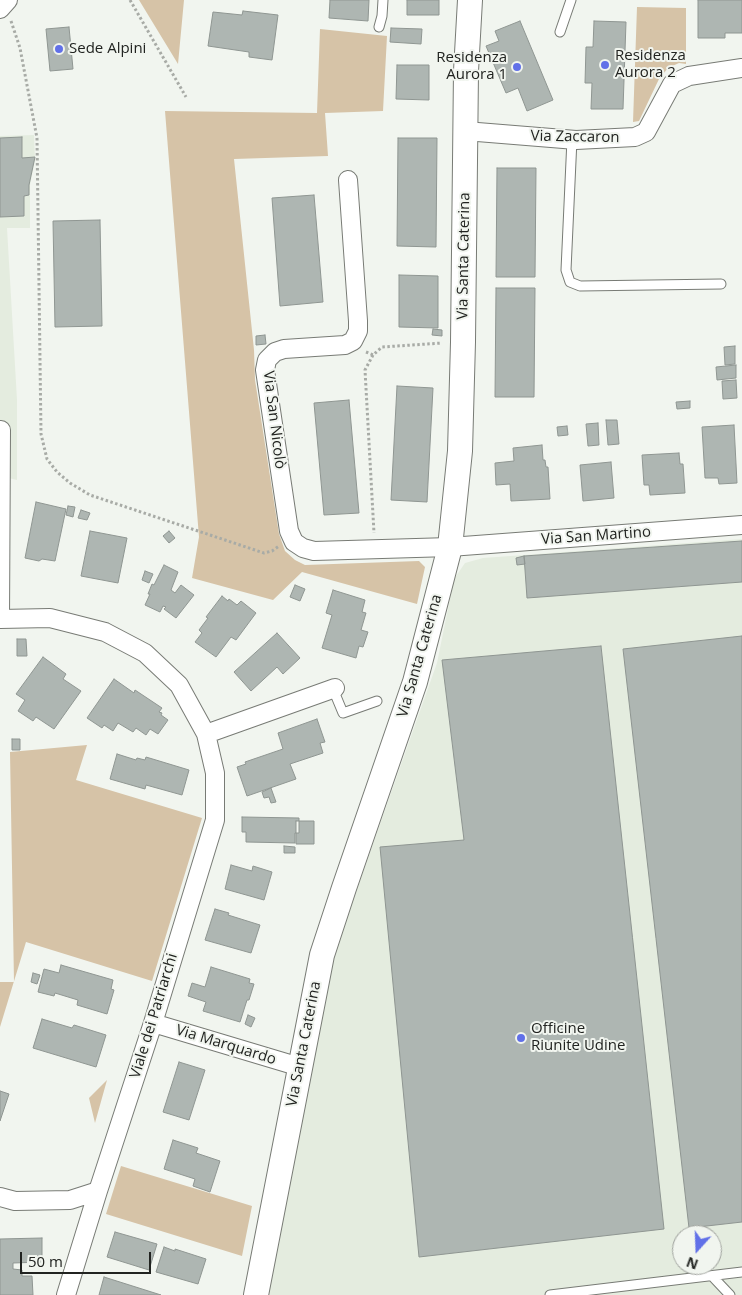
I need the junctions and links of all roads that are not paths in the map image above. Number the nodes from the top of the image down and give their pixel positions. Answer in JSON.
{"nodes":[{"id":1,"x":383,"y":0,"type":"edge"},
{"id":2,"x":470,"y":0,"type":"edge"},
{"id":3,"x":571,"y":0,"type":"edge"},
{"id":4,"x":379,"y":27,"type":"dead end"},
{"id":5,"x":560,"y":32,"type":"dead end"},
{"id":6,"x":742,"y":68,"type":"edge"},
{"id":7,"x":465,"y":131,"type":"junction"},
{"id":8,"x":572,"y":139,"type":"junction"},
{"id":9,"x":348,"y":180,"type":"dead end"},
{"id":10,"x":721,"y":284,"type":"dead end"},
{"id":11,"x":1,"y":430,"type":"edge"},
{"id":12,"x":742,"y":525,"type":"edge"},
{"id":13,"x":450,"y":547,"type":"junction"},
{"id":14,"x":0,"y":619,"type":"edge"},
{"id":15,"x":334,"y":688,"type":"joint"},
{"id":16,"x":377,"y":701,"type":"dead end"},
{"id":17,"x":206,"y":734,"type":"junction"},
{"id":18,"x":153,"y":1023,"type":"junction"},
{"id":19,"x":300,"y":1067,"type":"junction"},
{"id":20,"x":98,"y":1191,"type":"junction"},
{"id":21,"x":0,"y":1197,"type":"edge"},
{"id":22,"x":742,"y":1272,"type":"edge"},
{"id":23,"x":712,"y":1276,"type":"junction"},
{"id":24,"x":66,"y":1295,"type":"edge"},
{"id":25,"x":256,"y":1295,"type":"edge"},
{"id":26,"x":550,"y":1295,"type":"edge"},
{"id":27,"x":730,"y":1295,"type":"edge"}],
"edges":[{"from":1,"to":4,"type":"lane"},
{"from":2,"to":7,"type":"street","name":"Via Santa Caterina"},
{"from":3,"to":5,"type":"lane"},
{"from":6,"to":8,"type":"street","name":"Via Zaccaron"},
{"from":7,"to":8,"type":"street","name":"Via Zaccaron"},
{"from":7,"to":13,"type":"street","name":"Via Santa Caterina"},
{"from":8,"to":10,"type":"lane"},
{"from":9,"to":13,"type":"street","name":"Via San Nicolò"},
{"from":11,"to":14,"type":"street","name":"Viale dei Patriarchi"},
{"from":12,"to":13,"type":"street","name":"Via San Martino"},
{"from":13,"to":19,"type":"street","name":"Via Santa Caterina"},
{"from":14,"to":17,"type":"street","name":"Viale dei Patriarchi"},
{"from":15,"to":16,"type":"lane"},
{"from":15,"to":17,"type":"street"},
{"from":17,"to":18,"type":"street","name":"Viale dei Patriarchi"},
{"from":18,"to":19,"type":"street","name":"Via Marquardo"},
{"from":18,"to":20,"type":"street","name":"Viale dei Patriarchi"},
{"from":19,"to":25,"type":"street","name":"Via Santa Caterina"},
{"from":20,"to":21,"type":"street"},
{"from":20,"to":24,"type":"street","name":"Viale dei Patriarchi"},
{"from":22,"to":23,"type":"lane"},
{"from":23,"to":26,"type":"lane"},
{"from":23,"to":27,"type":"lane"}]}
